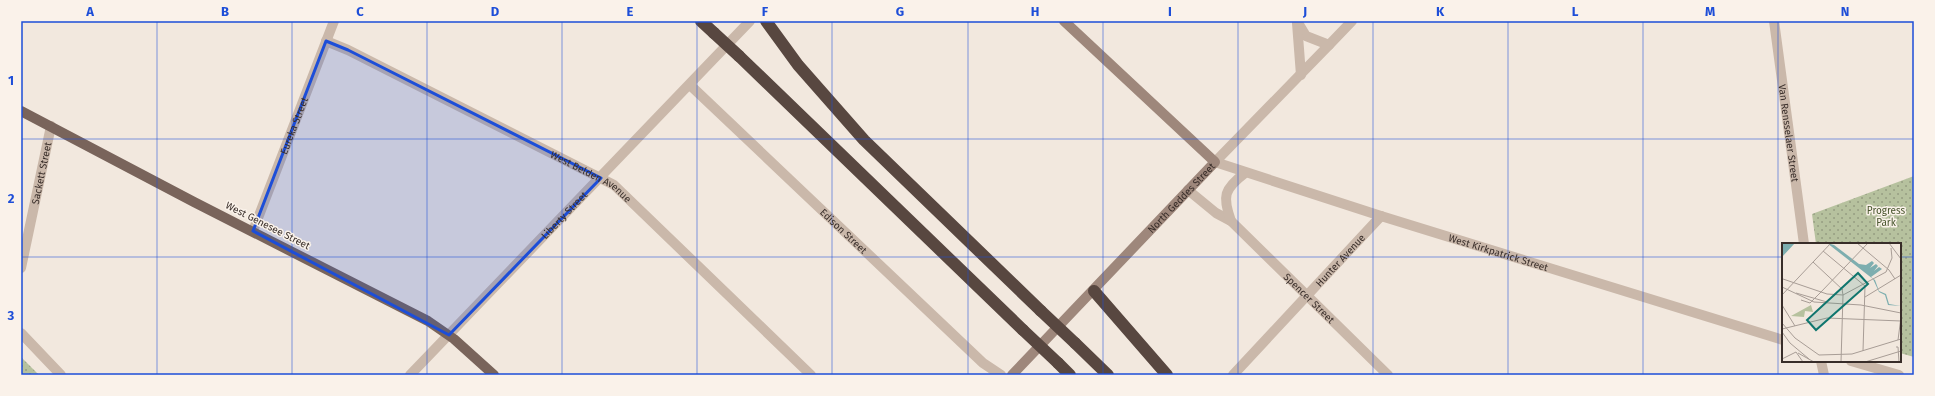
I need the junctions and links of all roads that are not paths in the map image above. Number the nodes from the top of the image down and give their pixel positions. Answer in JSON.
{"nodes":[{"id":1,"x":334,"y":21,"type":"edge"},
{"id":2,"x":702,"y":21,"type":"edge"},
{"id":3,"x":750,"y":21,"type":"edge"},
{"id":4,"x":1064,"y":21,"type":"edge"},
{"id":5,"x":1297,"y":21,"type":"edge"},
{"id":6,"x":1352,"y":21,"type":"edge"},
{"id":7,"x":1774,"y":21,"type":"edge"},
{"id":8,"x":767,"y":23,"type":"edge"},
{"id":9,"x":326,"y":42,"type":"junction"},
{"id":10,"x":1329,"y":45,"type":"junction"},
{"id":11,"x":1300,"y":75,"type":"junction"},
{"id":12,"x":690,"y":85,"type":"junction"},
{"id":13,"x":21,"y":111,"type":"edge"},
{"id":14,"x":51,"y":126,"type":"junction"},
{"id":15,"x":1215,"y":162,"type":"junction"},
{"id":16,"x":1245,"y":173,"type":"junction"},
{"id":17,"x":601,"y":178,"type":"junction"},
{"id":18,"x":1188,"y":190,"type":"junction"},
{"id":19,"x":1381,"y":216,"type":"junction"},
{"id":20,"x":1231,"y":221,"type":"junction"},
{"id":21,"x":253,"y":231,"type":"junction"},
{"id":22,"x":1804,"y":243,"type":"edge"},
{"id":23,"x":21,"y":268,"type":"edge"},
{"id":24,"x":1094,"y":291,"type":"junction"},
{"id":25,"x":1307,"y":297,"type":"junction"},
{"id":26,"x":21,"y":333,"type":"edge"},
{"id":27,"x":449,"y":335,"type":"junction"},
{"id":28,"x":1782,"y":340,"type":"edge"},
{"id":29,"x":1821,"y":362,"type":"edge"},
{"id":30,"x":1854,"y":362,"type":"edge"},
{"id":31,"x":61,"y":375,"type":"edge"},
{"id":32,"x":410,"y":375,"type":"edge"},
{"id":33,"x":494,"y":375,"type":"edge"},
{"id":34,"x":811,"y":375,"type":"edge"},
{"id":35,"x":1000,"y":375,"type":"edge"},
{"id":36,"x":1012,"y":375,"type":"edge"},
{"id":37,"x":1070,"y":375,"type":"edge"},
{"id":38,"x":1108,"y":375,"type":"edge"},
{"id":39,"x":1167,"y":375,"type":"edge"},
{"id":40,"x":1232,"y":375,"type":"edge"},
{"id":41,"x":1388,"y":375,"type":"edge"},
{"id":42,"x":1824,"y":375,"type":"edge"},
{"id":43,"x":1899,"y":375,"type":"edge"}],
"edges":[{"from":1,"to":9,"type":"street","name":"Eureka Street"},
{"from":2,"to":37,"type":"highway","bridge":true},
{"from":3,"to":12,"type":"street","name":"Liberty Street"},
{"from":4,"to":15,"type":"main road"},
{"from":5,"to":10,"type":"street"},
{"from":5,"to":11,"type":"street"},
{"from":6,"to":10,"type":"street","name":"North Geddes Street"},
{"from":7,"to":22,"type":"street","name":"Van Rensselaer Street"},
{"from":8,"to":38,"type":"highway","bridge":true},
{"from":9,"to":17,"type":"street","name":"West Belden Avenue"},
{"from":9,"to":21,"type":"street","name":"Eureka Street"},
{"from":10,"to":11,"type":"street","name":"North Geddes Street"},
{"from":11,"to":15,"type":"street","name":"North Geddes Street"},
{"from":12,"to":17,"type":"street","name":"Liberty Street"},
{"from":12,"to":35,"type":"street","name":"Edison Street"},
{"from":13,"to":14,"type":"main road","name":"West Genesee Street"},
{"from":14,"to":21,"type":"main road","name":"West Genesee Street"},
{"from":14,"to":23,"type":"street","name":"Sackett Street"},
{"from":15,"to":16,"type":"street","name":"West Kirkpatrick Street"},
{"from":15,"to":18,"type":"main road","name":"North Geddes Street"},
{"from":16,"to":19,"type":"street","name":"West Kirkpatrick Street"},
{"from":16,"to":20,"type":"street","name":"Spencer Street"},
{"from":17,"to":27,"type":"street","name":"Liberty Street"},
{"from":17,"to":34,"type":"street","name":"West Belden Avenue"},
{"from":18,"to":20,"type":"street","name":"Spencer Street"},
{"from":18,"to":24,"type":"main road","name":"North Geddes Street"},
{"from":19,"to":25,"type":"street","name":"Hunter Avenue"},
{"from":19,"to":28,"type":"street","name":"West Kirkpatrick Street"},
{"from":20,"to":25,"type":"street","name":"Spencer Street"},
{"from":21,"to":27,"type":"main road","name":"West Genesee Street"},
{"from":24,"to":36,"type":"main road","name":"North Geddes Street"},
{"from":24,"to":39,"type":"highway"},
{"from":25,"to":40,"type":"street","name":"Hunter Avenue"},
{"from":25,"to":41,"type":"street","name":"Spencer Street"},
{"from":26,"to":31,"type":"street"},
{"from":27,"to":32,"type":"street","name":"Liberty Street"},
{"from":27,"to":33,"type":"main road","name":"West Genesee Street"},
{"from":29,"to":42,"type":"street"},
{"from":30,"to":43,"type":"street"}]}
